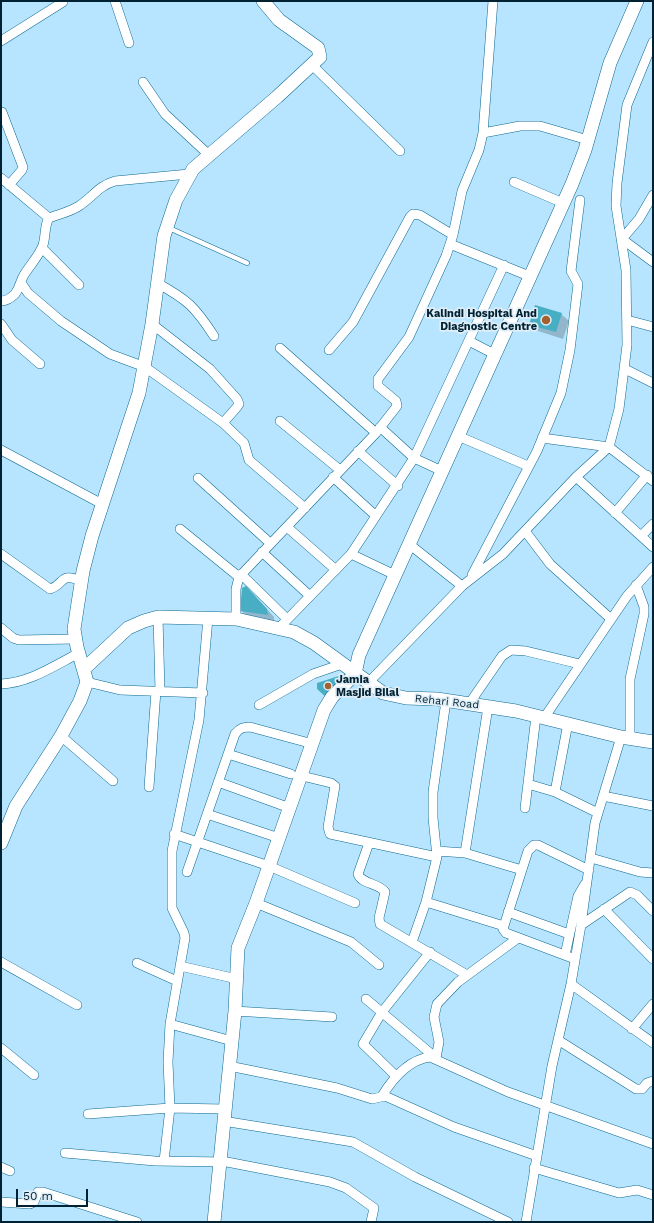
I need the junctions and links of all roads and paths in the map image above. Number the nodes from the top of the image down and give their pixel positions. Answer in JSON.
{"nodes":[{"id":1,"x":115,"y":1,"type":"edge"},
{"id":2,"x":263,"y":1,"type":"edge"},
{"id":3,"x":493,"y":1,"type":"edge"},
{"id":4,"x":637,"y":1,"type":"edge"},
{"id":5,"x":63,"y":2,"type":"dead end"},
{"id":6,"x":1,"y":41,"type":"edge"},
{"id":7,"x":653,"y":42,"type":"edge"},
{"id":8,"x":129,"y":43,"type":"dead end"},
{"id":9,"x":312,"y":65,"type":"junction"},
{"id":10,"x":143,"y":82,"type":"dead end"},
{"id":11,"x":2,"y":112,"type":"dead end"},
{"id":12,"x":483,"y":133,"type":"junction"},
{"id":13,"x":588,"y":140,"type":"junction"},
{"id":14,"x":400,"y":152,"type":"dead end"},
{"id":15,"x":209,"y":155,"type":"junction"},
{"id":16,"x":190,"y":174,"type":"junction"},
{"id":17,"x":1,"y":178,"type":"edge"},
{"id":18,"x":514,"y":182,"type":"dead end"},
{"id":19,"x":9,"y":185,"type":"junction"},
{"id":20,"x":653,"y":195,"type":"edge"},
{"id":21,"x":580,"y":200,"type":"dead end"},
{"id":22,"x":563,"y":204,"type":"junction"},
{"id":23,"x":49,"y":218,"type":"junction"},
{"id":24,"x":167,"y":227,"type":"junction"},
{"id":25,"x":622,"y":239,"type":"junction"},
{"id":26,"x":452,"y":240,"type":"junction"},
{"id":27,"x":42,"y":248,"type":"junction"},
{"id":28,"x":247,"y":262,"type":"dead end"},
{"id":29,"x":653,"y":262,"type":"edge"},
{"id":30,"x":504,"y":265,"type":"junction"},
{"id":31,"x":529,"y":276,"type":"junction"},
{"id":32,"x":158,"y":283,"type":"junction"},
{"id":33,"x":22,"y":284,"type":"junction"},
{"id":34,"x":79,"y":285,"type":"dead end"},
{"id":35,"x":1,"y":301,"type":"edge"},
{"id":36,"x":627,"y":320,"type":"junction"},
{"id":37,"x":1,"y":324,"type":"edge"},
{"id":38,"x":152,"y":324,"type":"junction"},
{"id":39,"x":653,"y":327,"type":"edge"},
{"id":40,"x":214,"y":336,"type":"dead end"},
{"id":41,"x":468,"y":341,"type":"junction"},
{"id":42,"x":280,"y":348,"type":"dead end"},
{"id":43,"x":329,"y":350,"type":"dead end"},
{"id":44,"x":494,"y":354,"type":"junction"},
{"id":45,"x":40,"y":364,"type":"dead end"},
{"id":46,"x":145,"y":367,"type":"junction"},
{"id":47,"x":625,"y":369,"type":"junction"},
{"id":48,"x":653,"y":383,"type":"edge"},
{"id":49,"x":280,"y":421,"type":"dead end"},
{"id":50,"x":223,"y":423,"type":"junction"},
{"id":51,"x":378,"y":430,"type":"junction"},
{"id":52,"x":458,"y":436,"type":"junction"},
{"id":53,"x":542,"y":438,"type":"junction"},
{"id":54,"x":609,"y":447,"type":"junction"},
{"id":55,"x":1,"y":450,"type":"edge"},
{"id":56,"x":358,"y":451,"type":"junction"},
{"id":57,"x":414,"y":458,"type":"junction"},
{"id":58,"x":528,"y":466,"type":"junction"},
{"id":59,"x":340,"y":470,"type":"junction"},
{"id":60,"x":442,"y":471,"type":"junction"},
{"id":61,"x":333,"y":477,"type":"junction"},
{"id":62,"x":576,"y":477,"type":"junction"},
{"id":63,"x":198,"y":478,"type":"dead end"},
{"id":64,"x":650,"y":478,"type":"edge"},
{"id":65,"x":398,"y":486,"type":"junction"},
{"id":66,"x":102,"y":504,"type":"junction"},
{"id":67,"x":305,"y":508,"type":"junction"},
{"id":68,"x":615,"y":513,"type":"junction"},
{"id":69,"x":376,"y":516,"type":"junction"},
{"id":70,"x":653,"y":524,"type":"edge"},
{"id":71,"x":287,"y":527,"type":"junction"},
{"id":72,"x":180,"y":529,"type":"dead end"},
{"id":73,"x":525,"y":531,"type":"junction"},
{"id":74,"x":641,"y":536,"type":"junction"},
{"id":75,"x":270,"y":543,"type":"junction"},
{"id":76,"x":409,"y":544,"type":"junction"},
{"id":77,"x":653,"y":547,"type":"edge"},
{"id":78,"x":262,"y":552,"type":"junction"},
{"id":79,"x":1,"y":554,"type":"edge"},
{"id":80,"x":351,"y":554,"type":"junction"},
{"id":81,"x":653,"y":567,"type":"edge"},
{"id":82,"x":336,"y":570,"type":"junction"},
{"id":83,"x":240,"y":575,"type":"junction"},
{"id":84,"x":395,"y":575,"type":"junction"},
{"id":85,"x":471,"y":578,"type":"junction"},
{"id":86,"x":82,"y":581,"type":"junction"},
{"id":87,"x":636,"y":585,"type":"junction"},
{"id":88,"x":462,"y":586,"type":"junction"},
{"id":89,"x":310,"y":596,"type":"junction"},
{"id":90,"x":158,"y":617,"type":"junction"},
{"id":91,"x":208,"y":618,"type":"junction"},
{"id":92,"x":236,"y":619,"type":"junction"},
{"id":93,"x":611,"y":619,"type":"junction"},
{"id":94,"x":283,"y":624,"type":"junction"},
{"id":95,"x":1,"y":628,"type":"edge"},
{"id":96,"x":75,"y":639,"type":"junction"},
{"id":97,"x":79,"y":654,"type":"junction"},
{"id":98,"x":342,"y":664,"type":"junction"},
{"id":99,"x":580,"y":664,"type":"junction"},
{"id":100,"x":84,"y":669,"type":"junction"},
{"id":101,"x":355,"y":674,"type":"junction"},
{"id":102,"x":87,"y":682,"type":"junction"},
{"id":103,"x":368,"y":683,"type":"junction"},
{"id":104,"x":1,"y":684,"type":"edge"},
{"id":105,"x":158,"y":691,"type":"junction"},
{"id":106,"x":203,"y":693,"type":"junction"},
{"id":107,"x":446,"y":701,"type":"junction"},
{"id":108,"x":469,"y":704,"type":"junction"},
{"id":109,"x":259,"y":705,"type":"dead end"},
{"id":110,"x":488,"y":707,"type":"junction"},
{"id":111,"x":540,"y":717,"type":"junction"},
{"id":112,"x":568,"y":723,"type":"junction"},
{"id":113,"x":61,"y":736,"type":"junction"},
{"id":114,"x":625,"y":738,"type":"junction"},
{"id":115,"x":653,"y":742,"type":"edge"},
{"id":116,"x":313,"y":744,"type":"junction"},
{"id":117,"x":228,"y":754,"type":"junction"},
{"id":118,"x":296,"y":775,"type":"junction"},
{"id":119,"x":113,"y":781,"type":"dead end"},
{"id":120,"x":218,"y":782,"type":"junction"},
{"id":121,"x":528,"y":784,"type":"junction"},
{"id":122,"x":149,"y":787,"type":"dead end"},
{"id":123,"x":555,"y":792,"type":"junction"},
{"id":124,"x":603,"y":796,"type":"junction"},
{"id":125,"x":653,"y":806,"type":"edge"},
{"id":126,"x":290,"y":808,"type":"junction"},
{"id":127,"x":525,"y":808,"type":"dead end"},
{"id":128,"x":598,"y":813,"type":"junction"},
{"id":129,"x":207,"y":814,"type":"junction"},
{"id":130,"x":174,"y":834,"type":"junction"},
{"id":131,"x":279,"y":838,"type":"junction"},
{"id":132,"x":198,"y":842,"type":"junction"},
{"id":133,"x":1,"y":843,"type":"edge"},
{"id":134,"x":369,"y":843,"type":"junction"},
{"id":135,"x":465,"y":853,"type":"junction"},
{"id":136,"x":437,"y":854,"type":"junction"},
{"id":137,"x":591,"y":858,"type":"junction"},
{"id":138,"x":269,"y":866,"type":"junction"},
{"id":139,"x":522,"y":870,"type":"junction"},
{"id":140,"x":187,"y":872,"type":"dead end"},
{"id":141,"x":653,"y":873,"type":"edge"},
{"id":142,"x":589,"y":875,"type":"junction"},
{"id":143,"x":426,"y":902,"type":"junction"},
{"id":144,"x":256,"y":903,"type":"junction"},
{"id":145,"x":355,"y":903,"type":"dead end"},
{"id":146,"x":604,"y":909,"type":"junction"},
{"id":147,"x":653,"y":911,"type":"edge"},
{"id":148,"x":508,"y":912,"type":"junction"},
{"id":149,"x":581,"y":925,"type":"junction"},
{"id":150,"x":504,"y":926,"type":"junction"},
{"id":151,"x":569,"y":934,"type":"junction"},
{"id":152,"x":518,"y":938,"type":"junction"},
{"id":153,"x":412,"y":942,"type":"junction"},
{"id":154,"x":430,"y":952,"type":"junction"},
{"id":155,"x":565,"y":955,"type":"junction"},
{"id":156,"x":575,"y":959,"type":"junction"},
{"id":157,"x":653,"y":959,"type":"edge"},
{"id":158,"x":1,"y":962,"type":"edge"},
{"id":159,"x":137,"y":963,"type":"dead end"},
{"id":160,"x":379,"y":965,"type":"dead end"},
{"id":161,"x":180,"y":966,"type":"junction"},
{"id":162,"x":467,"y":975,"type":"junction"},
{"id":163,"x":237,"y":979,"type":"junction"},
{"id":164,"x":176,"y":981,"type":"junction"},
{"id":165,"x":571,"y":984,"type":"junction"},
{"id":166,"x":366,"y":999,"type":"dead end"},
{"id":167,"x":653,"y":1004,"type":"edge"},
{"id":168,"x":77,"y":1005,"type":"dead end"},
{"id":169,"x":235,"y":1011,"type":"junction"},
{"id":170,"x":382,"y":1012,"type":"junction"},
{"id":171,"x":332,"y":1017,"type":"dead end"},
{"id":172,"x":170,"y":1024,"type":"junction"},
{"id":173,"x":632,"y":1029,"type":"junction"},
{"id":174,"x":558,"y":1040,"type":"junction"},
{"id":175,"x":232,"y":1041,"type":"junction"},
{"id":176,"x":653,"y":1043,"type":"edge"},
{"id":177,"x":1,"y":1048,"type":"edge"},
{"id":178,"x":436,"y":1058,"type":"junction"},
{"id":179,"x":229,"y":1066,"type":"junction"},
{"id":180,"x":34,"y":1075,"type":"dead end"},
{"id":181,"x":396,"y":1076,"type":"junction"},
{"id":182,"x":653,"y":1081,"type":"edge"},
{"id":183,"x":382,"y":1096,"type":"junction"},
{"id":184,"x":546,"y":1104,"type":"junction"},
{"id":185,"x":170,"y":1108,"type":"junction"},
{"id":186,"x":88,"y":1114,"type":"dead end"},
{"id":187,"x":228,"y":1118,"type":"junction"},
{"id":188,"x":653,"y":1144,"type":"edge"},
{"id":189,"x":65,"y":1153,"type":"dead end"},
{"id":190,"x":537,"y":1156,"type":"junction"},
{"id":191,"x":164,"y":1161,"type":"junction"},
{"id":192,"x":227,"y":1162,"type":"junction"},
{"id":193,"x":534,"y":1168,"type":"junction"},
{"id":194,"x":653,"y":1195,"type":"edge"},
{"id":195,"x":1,"y":1202,"type":"edge"},
{"id":196,"x":137,"y":1222,"type":"edge"},
{"id":197,"x":214,"y":1222,"type":"edge"},
{"id":198,"x":370,"y":1222,"type":"edge"},
{"id":199,"x":508,"y":1222,"type":"edge"},
{"id":200,"x":526,"y":1222,"type":"edge"}],
"edges":[{"from":1,"to":8,"type":"street"},
{"from":2,"to":9,"type":"main road"},
{"from":3,"to":12,"type":"street"},
{"from":4,"to":13,"type":"main road"},
{"from":5,"to":6,"type":"street"},
{"from":7,"to":25,"type":"street"},
{"from":9,"to":14,"type":"street"},
{"from":9,"to":15,"type":"main road"},
{"from":10,"to":15,"type":"street"},
{"from":11,"to":19,"type":"street"},
{"from":12,"to":13,"type":"street"},
{"from":12,"to":26,"type":"street"},
{"from":13,"to":22,"type":"main road"},
{"from":15,"to":16,"type":"main road"},
{"from":16,"to":23,"type":"street"},
{"from":16,"to":24,"type":"main road"},
{"from":17,"to":19,"type":"street"},
{"from":18,"to":22,"type":"street"},
{"from":19,"to":23,"type":"street"},
{"from":20,"to":25,"type":"street"},
{"from":21,"to":53,"type":"street"},
{"from":22,"to":31,"type":"main road"},
{"from":23,"to":27,"type":"street"},
{"from":24,"to":28,"type":"lane"},
{"from":24,"to":32,"type":"main road"},
{"from":25,"to":29,"type":"street"},
{"from":25,"to":36,"type":"street"},
{"from":26,"to":30,"type":"street"},
{"from":26,"to":43,"type":"street"},
{"from":26,"to":51,"type":"street"},
{"from":27,"to":33,"type":"street"},
{"from":27,"to":34,"type":"street"},
{"from":30,"to":31,"type":"street"},
{"from":30,"to":41,"type":"street"},
{"from":31,"to":44,"type":"main road"},
{"from":32,"to":38,"type":"main road"},
{"from":32,"to":40,"type":"street"},
{"from":33,"to":35,"type":"street"},
{"from":33,"to":46,"type":"street"},
{"from":36,"to":39,"type":"street"},
{"from":36,"to":47,"type":"street"},
{"from":37,"to":45,"type":"street"},
{"from":38,"to":46,"type":"main road"},
{"from":38,"to":50,"type":"street"},
{"from":41,"to":44,"type":"street"},
{"from":41,"to":57,"type":"street"},
{"from":42,"to":51,"type":"street"},
{"from":44,"to":52,"type":"main road"},
{"from":46,"to":50,"type":"street"},
{"from":46,"to":66,"type":"main road"},
{"from":47,"to":48,"type":"street"},
{"from":47,"to":54,"type":"street"},
{"from":49,"to":59,"type":"street"},
{"from":50,"to":67,"type":"street"},
{"from":51,"to":56,"type":"street"},
{"from":51,"to":57,"type":"street"},
{"from":52,"to":58,"type":"street"},
{"from":52,"to":60,"type":"main road"},
{"from":53,"to":54,"type":"street"},
{"from":53,"to":58,"type":"street"},
{"from":54,"to":62,"type":"street"},
{"from":54,"to":64,"type":"street"},
{"from":55,"to":66,"type":"street"},
{"from":56,"to":59,"type":"street"},
{"from":56,"to":65,"type":"street"},
{"from":57,"to":60,"type":"street"},
{"from":57,"to":65,"type":"street"},
{"from":58,"to":85,"type":"street"},
{"from":59,"to":61,"type":"street"},
{"from":60,"to":76,"type":"main road"},
{"from":61,"to":67,"type":"street"},
{"from":61,"to":69,"type":"street"},
{"from":62,"to":68,"type":"street"},
{"from":62,"to":73,"type":"street"},
{"from":63,"to":75,"type":"street"},
{"from":64,"to":68,"type":"street"},
{"from":65,"to":69,"type":"street"},
{"from":66,"to":86,"type":"main road"},
{"from":67,"to":71,"type":"street"},
{"from":68,"to":74,"type":"street"},
{"from":69,"to":80,"type":"street"},
{"from":70,"to":74,"type":"street"},
{"from":71,"to":75,"type":"street"},
{"from":71,"to":82,"type":"street"},
{"from":72,"to":83,"type":"street"},
{"from":73,"to":85,"type":"street"},
{"from":73,"to":93,"type":"street"},
{"from":74,"to":77,"type":"street"},
{"from":75,"to":78,"type":"street"},
{"from":76,"to":84,"type":"main road"},
{"from":76,"to":88,"type":"street"},
{"from":78,"to":83,"type":"street"},
{"from":78,"to":89,"type":"street"},
{"from":79,"to":86,"type":"street"},
{"from":80,"to":82,"type":"street"},
{"from":80,"to":84,"type":"street"},
{"from":81,"to":87,"type":"street"},
{"from":82,"to":89,"type":"street"},
{"from":83,"to":92,"type":"street"},
{"from":83,"to":94,"type":"street"},
{"from":84,"to":101,"type":"main road"},
{"from":85,"to":88,"type":"street"},
{"from":86,"to":96,"type":"main road"},
{"from":87,"to":93,"type":"street"},
{"from":87,"to":114,"type":"street"},
{"from":88,"to":103,"type":"street"},
{"from":89,"to":94,"type":"street"},
{"from":90,"to":91,"type":"main road","name":"Rehari Road"},
{"from":90,"to":100,"type":"main road","name":"Rehari Road"},
{"from":90,"to":105,"type":"street"},
{"from":91,"to":92,"type":"main road","name":"Rehari Road"},
{"from":91,"to":106,"type":"street"},
{"from":92,"to":94,"type":"main road","name":"Rehari Road"},
{"from":93,"to":99,"type":"street"},
{"from":94,"to":98,"type":"main road","name":"Rehari Road"},
{"from":95,"to":96,"type":"street"},
{"from":96,"to":97,"type":"main road"},
{"from":97,"to":100,"type":"main road"},
{"from":97,"to":104,"type":"street"},
{"from":98,"to":101,"type":"main road","name":"Rehari Road"},
{"from":98,"to":109,"type":"street"},
{"from":99,"to":108,"type":"street"},
{"from":99,"to":111,"type":"street"},
{"from":100,"to":102,"type":"main road"},
{"from":101,"to":103,"type":"main road","name":"Rehari Road"},
{"from":101,"to":116,"type":"main road"},
{"from":102,"to":105,"type":"street"},
{"from":102,"to":113,"type":"main road"},
{"from":103,"to":107,"type":"main road","name":"Rehari Road"},
{"from":105,"to":106,"type":"street"},
{"from":105,"to":122,"type":"street"},
{"from":106,"to":130,"type":"street"},
{"from":107,"to":108,"type":"main road","name":"Rehari Road"},
{"from":107,"to":136,"type":"street"},
{"from":108,"to":110,"type":"main road","name":"Rehari Road"},
{"from":110,"to":111,"type":"main road","name":"Rehari Road"},
{"from":110,"to":135,"type":"street"},
{"from":111,"to":112,"type":"main road","name":"Rehari Road"},
{"from":111,"to":121,"type":"street"},
{"from":112,"to":114,"type":"main road","name":"Rehari Road"},
{"from":112,"to":123,"type":"street"},
{"from":113,"to":119,"type":"street"},
{"from":113,"to":133,"type":"main road"},
{"from":114,"to":115,"type":"main road","name":"Rehari Road"},
{"from":114,"to":124,"type":"street"},
{"from":116,"to":117,"type":"street"},
{"from":116,"to":118,"type":"main road"},
{"from":117,"to":118,"type":"street"},
{"from":117,"to":120,"type":"street"},
{"from":118,"to":126,"type":"main road"},
{"from":118,"to":134,"type":"street"},
{"from":120,"to":126,"type":"street"},
{"from":120,"to":129,"type":"street"},
{"from":121,"to":123,"type":"street"},
{"from":121,"to":127,"type":"street"},
{"from":123,"to":128,"type":"street"},
{"from":124,"to":125,"type":"street"},
{"from":124,"to":128,"type":"street"},
{"from":126,"to":131,"type":"main road"},
{"from":128,"to":137,"type":"street"},
{"from":129,"to":131,"type":"street"},
{"from":129,"to":132,"type":"street"},
{"from":130,"to":132,"type":"street"},
{"from":130,"to":161,"type":"street"},
{"from":131,"to":138,"type":"main road"},
{"from":132,"to":138,"type":"street"},
{"from":132,"to":140,"type":"street"},
{"from":134,"to":136,"type":"street"},
{"from":134,"to":153,"type":"street"},
{"from":135,"to":136,"type":"street"},
{"from":135,"to":139,"type":"street"},
{"from":136,"to":143,"type":"street"},
{"from":137,"to":141,"type":"street"},
{"from":137,"to":142,"type":"street"},
{"from":138,"to":144,"type":"main road"},
{"from":138,"to":145,"type":"street"},
{"from":139,"to":142,"type":"street"},
{"from":139,"to":148,"type":"street"},
{"from":142,"to":149,"type":"street"},
{"from":142,"to":151,"type":"street"},
{"from":143,"to":150,"type":"street"},
{"from":143,"to":153,"type":"street"},
{"from":144,"to":160,"type":"street"},
{"from":144,"to":163,"type":"main road"},
{"from":146,"to":147,"type":"street"},
{"from":146,"to":149,"type":"street"},
{"from":146,"to":157,"type":"street"},
{"from":148,"to":150,"type":"street"},
{"from":148,"to":151,"type":"street"},
{"from":149,"to":156,"type":"street"},
{"from":150,"to":152,"type":"street"},
{"from":151,"to":155,"type":"street"},
{"from":152,"to":155,"type":"street"},
{"from":152,"to":162,"type":"street"},
{"from":153,"to":154,"type":"street"},
{"from":154,"to":162,"type":"street"},
{"from":154,"to":170,"type":"street"},
{"from":155,"to":156,"type":"street"},
{"from":156,"to":165,"type":"street"},
{"from":158,"to":168,"type":"street"},
{"from":159,"to":164,"type":"street"},
{"from":161,"to":163,"type":"street"},
{"from":161,"to":164,"type":"street"},
{"from":162,"to":178,"type":"street"},
{"from":163,"to":169,"type":"main road"},
{"from":164,"to":172,"type":"street"},
{"from":165,"to":173,"type":"street"},
{"from":165,"to":174,"type":"street"},
{"from":166,"to":170,"type":"street"},
{"from":167,"to":173,"type":"street"},
{"from":169,"to":171,"type":"street"},
{"from":169,"to":175,"type":"main road"},
{"from":170,"to":178,"type":"street"},
{"from":170,"to":181,"type":"street"},
{"from":172,"to":175,"type":"street"},
{"from":172,"to":185,"type":"street"},
{"from":173,"to":176,"type":"street"},
{"from":174,"to":182,"type":"street"},
{"from":174,"to":184,"type":"street"},
{"from":175,"to":179,"type":"main road"},
{"from":177,"to":180,"type":"street"},
{"from":178,"to":181,"type":"street"},
{"from":178,"to":184,"type":"street"},
{"from":179,"to":183,"type":"street"},
{"from":179,"to":187,"type":"main road"},
{"from":181,"to":183,"type":"street"},
{"from":183,"to":190,"type":"street"},
{"from":184,"to":188,"type":"street"},
{"from":184,"to":190,"type":"street"},
{"from":185,"to":186,"type":"street"},
{"from":185,"to":187,"type":"street"},
{"from":185,"to":191,"type":"street"},
{"from":187,"to":192,"type":"main road"},
{"from":187,"to":199,"type":"street"},
{"from":189,"to":191,"type":"street"},
{"from":190,"to":193,"type":"street"},
{"from":191,"to":192,"type":"street"},
{"from":192,"to":197,"type":"main road"},
{"from":192,"to":198,"type":"street"},
{"from":193,"to":194,"type":"street"},
{"from":193,"to":200,"type":"street"},
{"from":195,"to":196,"type":"street"}]}
